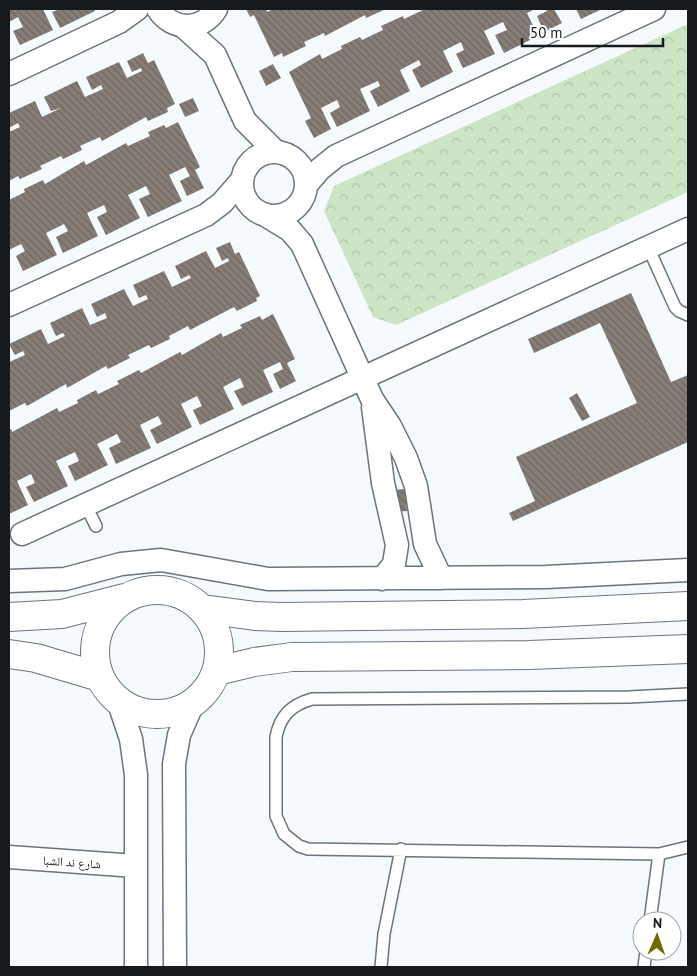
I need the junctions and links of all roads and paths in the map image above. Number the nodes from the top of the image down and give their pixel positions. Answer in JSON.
{"nodes":[{"id":1,"x":137,"y":9,"type":"edge"},
{"id":2,"x":654,"y":9,"type":"edge"},
{"id":3,"x":215,"y":11,"type":"edge"},
{"id":4,"x":170,"y":18,"type":"edge"},
{"id":5,"x":119,"y":22,"type":"junction"},
{"id":6,"x":215,"y":55,"type":"junction"},
{"id":7,"x":9,"y":74,"type":"edge"},
{"id":8,"x":245,"y":121,"type":"junction"},
{"id":9,"x":276,"y":152,"type":"junction"},
{"id":10,"x":336,"y":156,"type":"junction"},
{"id":11,"x":297,"y":162,"type":"junction"},
{"id":12,"x":245,"y":172,"type":"junction"},
{"id":13,"x":304,"y":193,"type":"junction"},
{"id":14,"x":263,"y":214,"type":"junction"},
{"id":15,"x":206,"y":215,"type":"junction"},
{"id":16,"x":688,"y":229,"type":"edge"},
{"id":17,"x":302,"y":244,"type":"junction"},
{"id":18,"x":648,"y":247,"type":"junction"},
{"id":19,"x":9,"y":305,"type":"edge"},
{"id":20,"x":688,"y":315,"type":"edge"},
{"id":21,"x":363,"y":378,"type":"junction"},
{"id":22,"x":372,"y":399,"type":"junction"},
{"id":23,"x":410,"y":468,"type":"junction"},
{"id":24,"x":382,"y":473,"type":"junction"},
{"id":25,"x":85,"y":504,"type":"junction"},
{"id":26,"x":96,"y":526,"type":"dead end"},
{"id":27,"x":22,"y":534,"type":"dead end"},
{"id":28,"x":688,"y":570,"type":"edge"},
{"id":29,"x":441,"y":578,"type":"junction"},
{"id":30,"x":382,"y":579,"type":"junction"},
{"id":31,"x":9,"y":581,"type":"edge"},
{"id":32,"x":688,"y":593,"type":"edge"},
{"id":33,"x":128,"y":596,"type":"junction"},
{"id":34,"x":688,"y":606,"type":"edge"},
{"id":35,"x":203,"y":608,"type":"junction"},
{"id":36,"x":653,"y":608,"type":"junction"},
{"id":37,"x":9,"y":618,"type":"edge"},
{"id":38,"x":688,"y":649,"type":"edge"},
{"id":39,"x":9,"y":654,"type":"edge"},
{"id":40,"x":217,"y":671,"type":"junction"},
{"id":41,"x":100,"y":677,"type":"junction"},
{"id":42,"x":688,"y":694,"type":"edge"},
{"id":43,"x":118,"y":700,"type":"junction"},
{"id":44,"x":193,"y":703,"type":"junction"},
{"id":45,"x":688,"y":847,"type":"edge"},
{"id":46,"x":401,"y":849,"type":"junction"},
{"id":47,"x":660,"y":854,"type":"junction"},
{"id":48,"x":9,"y":858,"type":"edge"},
{"id":49,"x":136,"y":866,"type":"junction"},
{"id":50,"x":651,"y":911,"type":"edge"},
{"id":51,"x":136,"y":967,"type":"edge"},
{"id":52,"x":175,"y":967,"type":"edge"},
{"id":53,"x":380,"y":967,"type":"edge"}],
"edges":[{"from":1,"to":5,"type":"street"},
{"from":2,"to":10,"type":"street"},
{"from":3,"to":4,"type":"street"},
{"from":3,"to":6,"type":"street"},
{"from":4,"to":5,"type":"street"},
{"from":4,"to":6,"type":"street"},
{"from":5,"to":7,"type":"street"},
{"from":6,"to":8,"type":"street"},
{"from":8,"to":9,"type":"street"},
{"from":8,"to":12,"type":"street"},
{"from":9,"to":11,"type":"street"},
{"from":9,"to":12,"type":"street"},
{"from":10,"to":11,"type":"street"},
{"from":10,"to":13,"type":"street"},
{"from":11,"to":13,"type":"street"},
{"from":12,"to":14,"type":"street"},
{"from":12,"to":15,"type":"street"},
{"from":13,"to":14,"type":"street"},
{"from":13,"to":17,"type":"street"},
{"from":14,"to":15,"type":"street"},
{"from":14,"to":17,"type":"street"},
{"from":15,"to":19,"type":"street"},
{"from":16,"to":18,"type":"street"},
{"from":17,"to":21,"type":"street"},
{"from":18,"to":20,"type":"lane"},
{"from":18,"to":21,"type":"street"},
{"from":21,"to":22,"type":"street"},
{"from":21,"to":25,"type":"street"},
{"from":22,"to":23,"type":"street"},
{"from":22,"to":24,"type":"street"},
{"from":23,"to":24,"type":"street"},
{"from":23,"to":29,"type":"street"},
{"from":24,"to":30,"type":"street"},
{"from":25,"to":26,"type":"lane"},
{"from":25,"to":27,"type":"street"},
{"from":28,"to":29,"type":"street"},
{"from":29,"to":30,"type":"street"},
{"from":30,"to":31,"type":"street"},
{"from":32,"to":36,"type":"main road"},
{"from":33,"to":35,"type":"main road"},
{"from":33,"to":37,"type":"main road"},
{"from":33,"to":41,"type":"main road"},
{"from":34,"to":36,"type":"main road"},
{"from":35,"to":36,"type":"main road"},
{"from":35,"to":40,"type":"main road"},
{"from":38,"to":40,"type":"main road"},
{"from":39,"to":41,"type":"main road"},
{"from":40,"to":44,"type":"main road"},
{"from":41,"to":43,"type":"main road"},
{"from":42,"to":46,"type":"lane"},
{"from":43,"to":44,"type":"main road"},
{"from":43,"to":49,"type":"street"},
{"from":44,"to":52,"type":"street"},
{"from":45,"to":47,"type":"lane"},
{"from":46,"to":47,"type":"lane"},
{"from":46,"to":53,"type":"lane"},
{"from":47,"to":50,"type":"lane"},
{"from":48,"to":49,"type":"street","name":"شارع ند الشبا"},
{"from":49,"to":51,"type":"street"}]}
